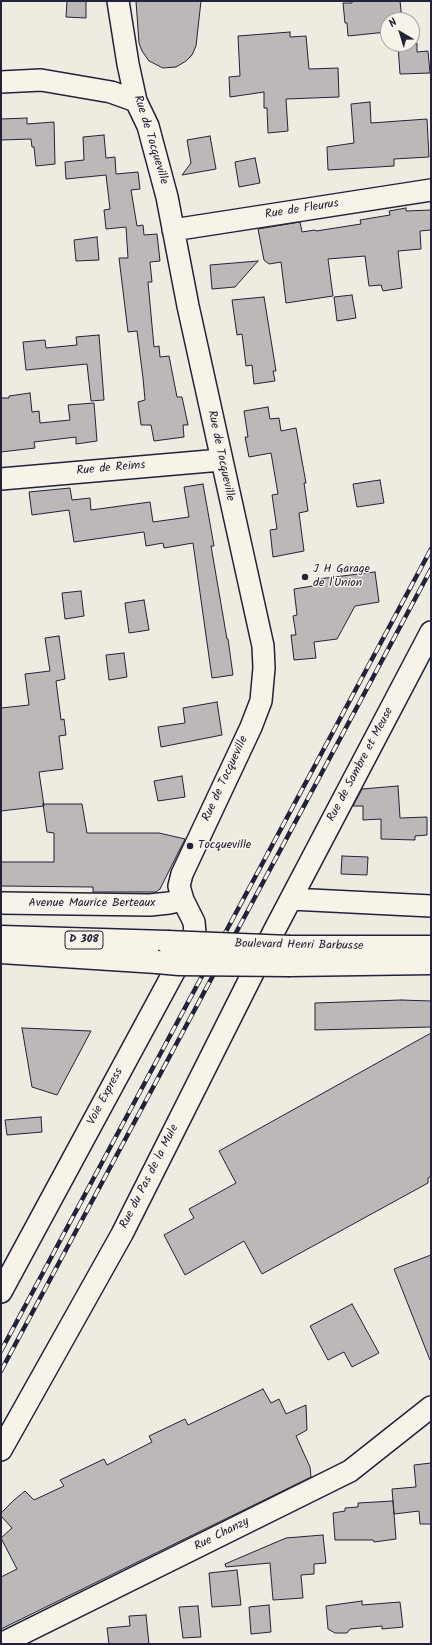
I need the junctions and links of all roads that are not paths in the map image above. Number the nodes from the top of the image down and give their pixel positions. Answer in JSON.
{"nodes":[{"id":1,"x":118,"y":1,"type":"edge"},
{"id":2,"x":1,"y":82,"type":"edge"},
{"id":3,"x":136,"y":101,"type":"junction"},
{"id":4,"x":431,"y":190,"type":"edge"},
{"id":5,"x":173,"y":230,"type":"junction"},
{"id":6,"x":221,"y":460,"type":"junction"},
{"id":7,"x":1,"y":479,"type":"edge"},
{"id":8,"x":431,"y":632,"type":"edge"},
{"id":9,"x":291,"y":899,"type":"junction"},
{"id":10,"x":183,"y":900,"type":"junction"},
{"id":11,"x":1,"y":903,"type":"edge"},
{"id":12,"x":431,"y":906,"type":"edge"},
{"id":13,"x":1,"y":938,"type":"edge"},
{"id":14,"x":1,"y":952,"type":"edge"},
{"id":15,"x":290,"y":956,"type":"junction"},
{"id":16,"x":427,"y":957,"type":"edge"},
{"id":17,"x":1,"y":1292,"type":"edge"},
{"id":18,"x":431,"y":1407,"type":"edge"},
{"id":19,"x":1,"y":1450,"type":"edge"},
{"id":20,"x":1,"y":1644,"type":"edge"}],
"edges":[{"from":1,"to":3,"type":"street","name":"Rue de Tocqueville"},
{"from":2,"to":3,"type":"street"},
{"from":3,"to":5,"type":"street","name":"Rue de Tocqueville"},
{"from":4,"to":5,"type":"street","name":"Rue de Fleurus"},
{"from":5,"to":6,"type":"street","name":"Rue de Tocqueville"},
{"from":6,"to":7,"type":"street","name":"Rue de Reims"},
{"from":6,"to":10,"type":"street","name":"Rue de Tocqueville"},
{"from":8,"to":9,"type":"street","name":"Rue de Sambre et Meuse"},
{"from":9,"to":12,"type":"street"},
{"from":9,"to":19,"type":"street","name":"Rue du Pas de la Mule"},
{"from":10,"to":11,"type":"street","name":"Avenue Maurice Berteaux"},
{"from":10,"to":17,"type":"street","name":"Voie Express"},
{"from":13,"to":15,"type":"main road","name":"Boulevard Henri Barbusse","number":"D 308","bridge":true},
{"from":14,"to":15,"type":"main road","name":"Boulevard Henri Barbusse","number":"D 308","bridge":true},
{"from":15,"to":16,"type":"main road","number":"D 308"},
{"from":18,"to":20,"type":"street","name":"Rue Chanzy"}]}
